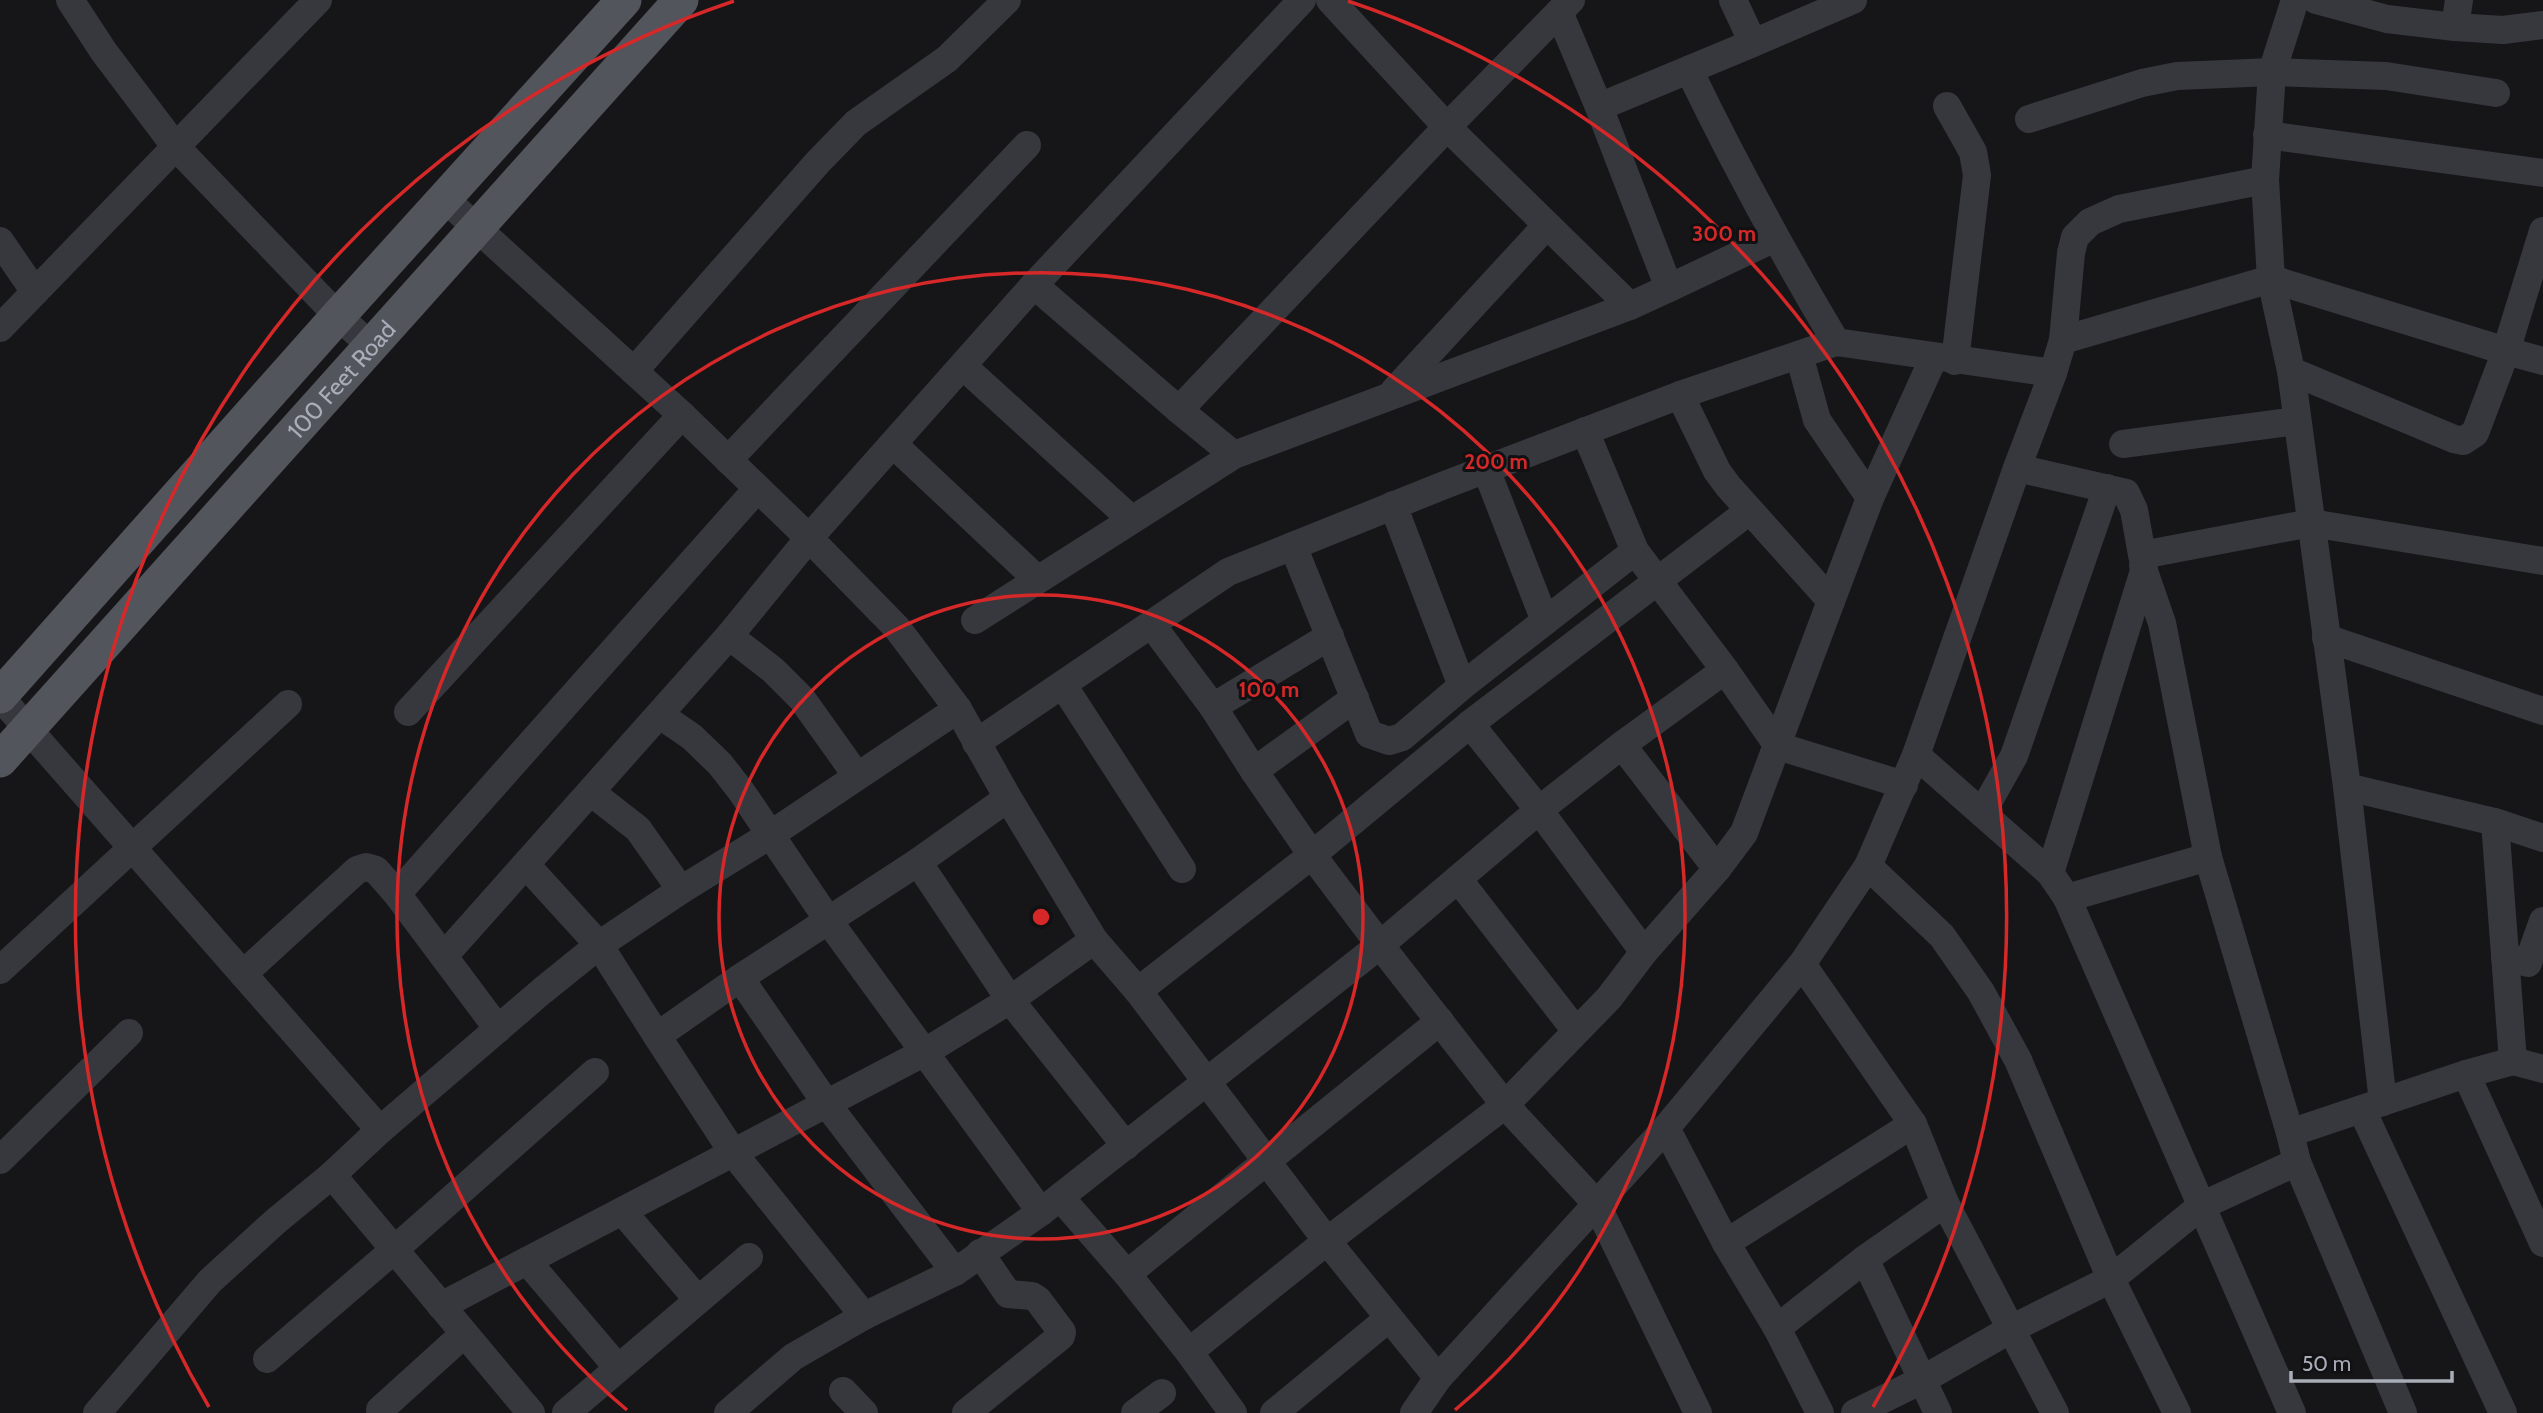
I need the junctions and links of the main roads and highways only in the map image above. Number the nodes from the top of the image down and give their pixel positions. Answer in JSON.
{"nodes":[{"id":1,"x":624,"y":0,"type":"edge"},
{"id":2,"x":681,"y":0,"type":"edge"},
{"id":3,"x":0,"y":696,"type":"edge"},
{"id":4,"x":0,"y":760,"type":"edge"}],
"edges":[{"from":1,"to":3,"type":"main road","name":"100 Feet Road"},
{"from":2,"to":4,"type":"main road","name":"100 Feet Road"}]}
